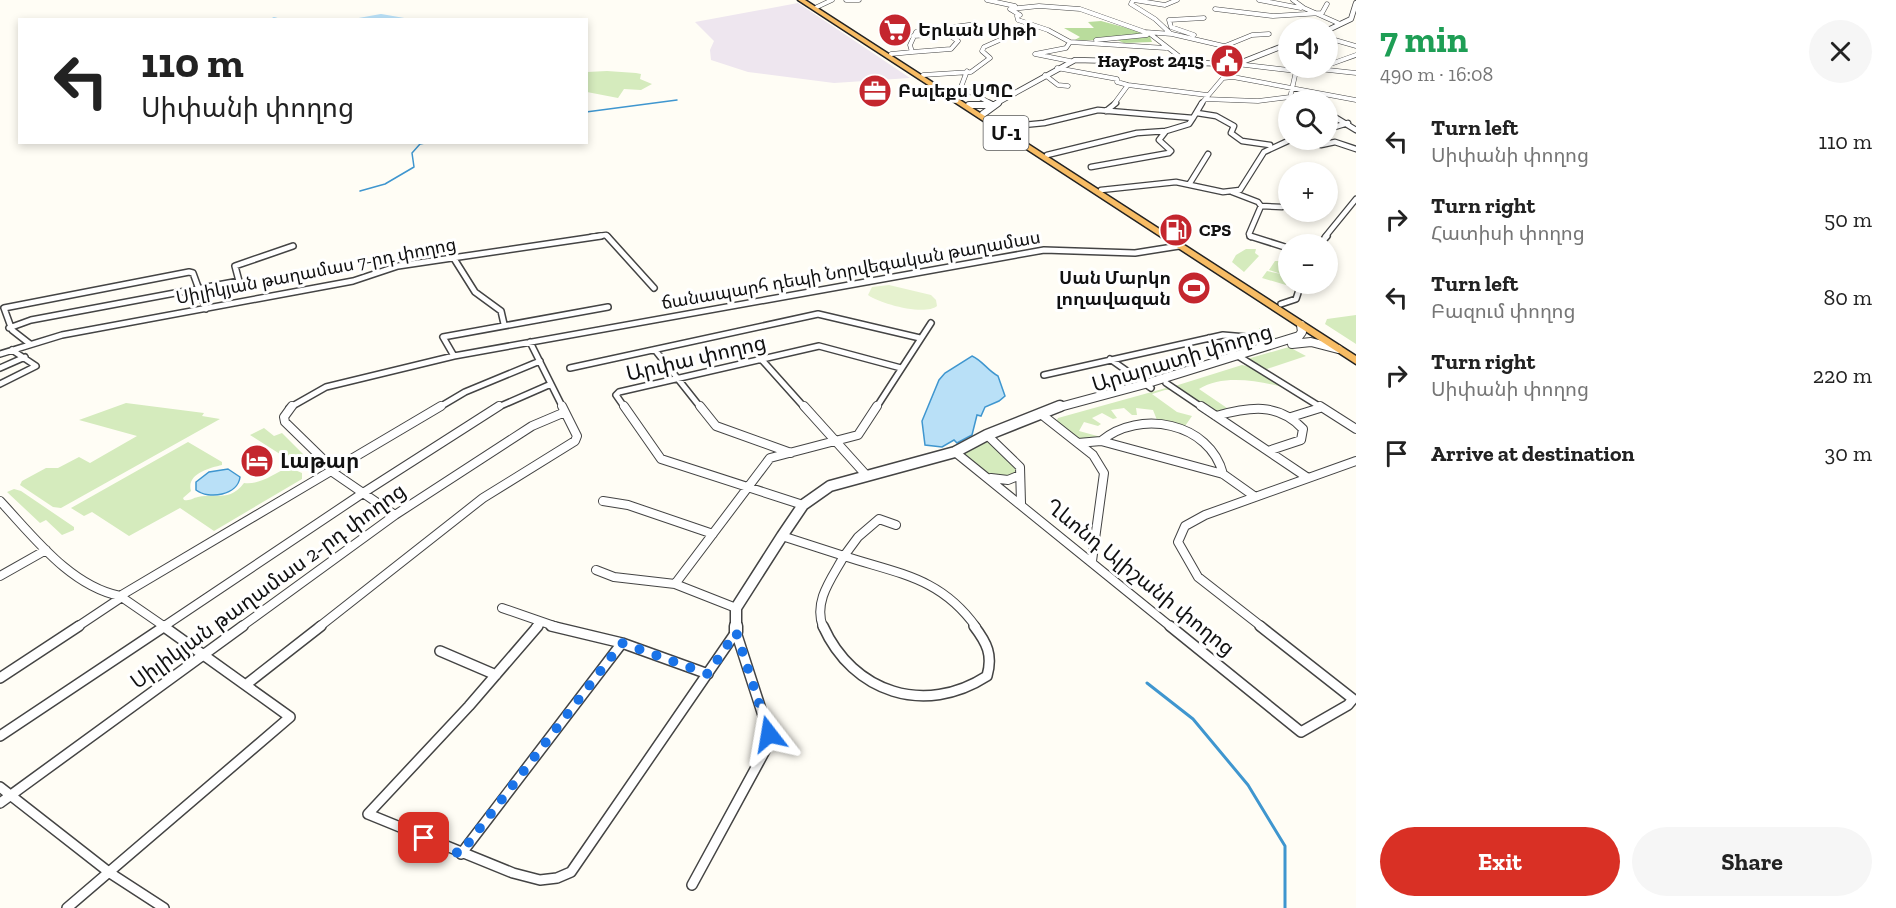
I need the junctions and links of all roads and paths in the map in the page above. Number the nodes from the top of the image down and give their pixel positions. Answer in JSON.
{"nodes":[{"id":1,"x":801,"y":0,"type":"edge"},
{"id":2,"x":807,"y":0,"type":"edge"},
{"id":3,"x":832,"y":0,"type":"edge"},
{"id":4,"x":846,"y":0,"type":"edge"},
{"id":5,"x":859,"y":0,"type":"edge"},
{"id":6,"x":987,"y":0,"type":"edge"},
{"id":7,"x":1134,"y":0,"type":"edge"},
{"id":8,"x":1177,"y":0,"type":"edge"},
{"id":9,"x":1259,"y":0,"type":"edge"},
{"id":10,"x":1293,"y":0,"type":"edge"},
{"id":11,"x":1066,"y":3,"type":"dead end"},
{"id":12,"x":1356,"y":3,"type":"edge"},
{"id":13,"x":1327,"y":4,"type":"dead end"},
{"id":14,"x":1018,"y":6,"type":"junction"},
{"id":15,"x":817,"y":7,"type":"junction"},
{"id":16,"x":1072,"y":7,"type":"junction"},
{"id":17,"x":1215,"y":9,"type":"dead end"},
{"id":18,"x":1304,"y":9,"type":"junction"},
{"id":19,"x":1316,"y":14,"type":"junction"},
{"id":20,"x":1204,"y":18,"type":"dead end"},
{"id":21,"x":1354,"y":19,"type":"edge"},
{"id":22,"x":974,"y":23,"type":"dead end"},
{"id":23,"x":1340,"y":24,"type":"joint"},
{"id":24,"x":1150,"y":34,"type":"junction"},
{"id":25,"x":1172,"y":34,"type":"junction"},
{"id":26,"x":1269,"y":34,"type":"dead end"},
{"id":27,"x":913,"y":36,"type":"junction"},
{"id":28,"x":1002,"y":39,"type":"dead end"},
{"id":29,"x":1338,"y":41,"type":"edge"},
{"id":30,"x":1070,"y":42,"type":"junction"},
{"id":31,"x":1090,"y":42,"type":"junction"},
{"id":32,"x":1232,"y":44,"type":"junction"},
{"id":33,"x":1225,"y":46,"type":"junction"},
{"id":34,"x":1356,"y":46,"type":"edge"},
{"id":35,"x":1166,"y":48,"type":"junction"},
{"id":36,"x":1278,"y":48,"type":"edge"},
{"id":37,"x":912,"y":52,"type":"junction"},
{"id":38,"x":888,"y":54,"type":"junction"},
{"id":39,"x":1356,"y":59,"type":"edge"},
{"id":40,"x":1070,"y":61,"type":"junction"},
{"id":41,"x":1338,"y":62,"type":"edge"},
{"id":42,"x":1238,"y":63,"type":"junction"},
{"id":43,"x":1202,"y":64,"type":"junction"},
{"id":44,"x":1057,"y":68,"type":"junction"},
{"id":45,"x":1278,"y":69,"type":"edge"},
{"id":46,"x":1338,"y":70,"type":"edge"},
{"id":47,"x":967,"y":71,"type":"junction"},
{"id":48,"x":1356,"y":73,"type":"edge"},
{"id":49,"x":923,"y":75,"type":"junction"},
{"id":50,"x":1045,"y":75,"type":"junction"},
{"id":51,"x":1233,"y":77,"type":"junction"},
{"id":52,"x":1294,"y":78,"type":"edge"},
{"id":53,"x":1128,"y":85,"type":"junction"},
{"id":54,"x":1068,"y":86,"type":"dead end"},
{"id":55,"x":1292,"y":89,"type":"junction"},
{"id":56,"x":1207,"y":97,"type":"junction"},
{"id":57,"x":1278,"y":98,"type":"edge"},
{"id":58,"x":1356,"y":100,"type":"edge"},
{"id":59,"x":969,"y":105,"type":"junction"},
{"id":60,"x":993,"y":105,"type":"junction"},
{"id":61,"x":1106,"y":111,"type":"junction"},
{"id":62,"x":1197,"y":113,"type":"junction"},
{"id":63,"x":983,"y":114,"type":"junction"},
{"id":64,"x":1193,"y":118,"type":"junction"},
{"id":65,"x":1338,"y":118,"type":"edge"},
{"id":66,"x":1348,"y":123,"type":"junction"},
{"id":67,"x":1338,"y":126,"type":"edge"},
{"id":68,"x":1004,"y":127,"type":"junction"},
{"id":69,"x":1356,"y":130,"type":"edge"},
{"id":70,"x":1166,"y":131,"type":"junction"},
{"id":71,"x":1278,"y":143,"type":"edge"},
{"id":72,"x":1338,"y":143,"type":"edge"},
{"id":73,"x":1270,"y":145,"type":"junction"},
{"id":74,"x":1356,"y":149,"type":"edge"},
{"id":75,"x":1208,"y":154,"type":"dead end"},
{"id":76,"x":1047,"y":155,"type":"junction"},
{"id":77,"x":1091,"y":167,"type":"dead end"},
{"id":78,"x":1190,"y":183,"type":"junction"},
{"id":79,"x":1101,"y":190,"type":"junction"},
{"id":80,"x":1232,"y":191,"type":"junction"},
{"id":81,"x":1356,"y":199,"type":"edge"},
{"id":82,"x":1261,"y":206,"type":"junction"},
{"id":83,"x":1278,"y":207,"type":"edge"},
{"id":84,"x":1132,"y":212,"type":"junction"},
{"id":85,"x":1345,"y":215,"type":"junction"},
{"id":86,"x":1356,"y":218,"type":"edge"},
{"id":87,"x":1329,"y":234,"type":"edge"},
{"id":88,"x":1278,"y":245,"type":"edge"},
{"id":89,"x":293,"y":246,"type":"dead end"},
{"id":90,"x":1179,"y":246,"type":"junction"},
{"id":91,"x":453,"y":258,"type":"junction"},
{"id":92,"x":654,"y":288,"type":"dead end"},
{"id":93,"x":198,"y":289,"type":"junction"},
{"id":94,"x":1298,"y":294,"type":"edge"},
{"id":95,"x":1262,"y":296,"type":"junction"},
{"id":96,"x":1281,"y":304,"type":"junction"},
{"id":97,"x":608,"y":307,"type":"dead end"},
{"id":98,"x":206,"y":309,"type":"junction"},
{"id":99,"x":931,"y":323,"type":"dead end"},
{"id":100,"x":504,"y":324,"type":"junction"},
{"id":101,"x":1301,"y":325,"type":"junction"},
{"id":102,"x":9,"y":328,"type":"junction"},
{"id":103,"x":920,"y":338,"type":"junction"},
{"id":104,"x":1209,"y":338,"type":"junction"},
{"id":105,"x":1258,"y":338,"type":"dead end"},
{"id":106,"x":530,"y":342,"type":"junction"},
{"id":107,"x":30,"y":344,"type":"junction"},
{"id":108,"x":12,"y":350,"type":"junction"},
{"id":109,"x":655,"y":350,"type":"junction"},
{"id":110,"x":1349,"y":353,"type":"edge"},
{"id":111,"x":0,"y":354,"type":"edge"},
{"id":112,"x":454,"y":356,"type":"junction"},
{"id":113,"x":1238,"y":356,"type":"junction"},
{"id":114,"x":25,"y":357,"type":"junction"},
{"id":115,"x":1110,"y":359,"type":"junction"},
{"id":116,"x":762,"y":360,"type":"junction"},
{"id":117,"x":540,"y":361,"type":"junction"},
{"id":118,"x":0,"y":368,"type":"edge"},
{"id":119,"x":570,"y":368,"type":"dead end"},
{"id":120,"x":901,"y":368,"type":"junction"},
{"id":121,"x":1044,"y":375,"type":"dead end"},
{"id":122,"x":678,"y":378,"type":"junction"},
{"id":123,"x":1166,"y":383,"type":"junction"},
{"id":124,"x":0,"y":384,"type":"edge"},
{"id":125,"x":551,"y":384,"type":"junction"},
{"id":126,"x":1148,"y":386,"type":"junction"},
{"id":127,"x":1320,"y":408,"type":"junction"},
{"id":128,"x":565,"y":412,"type":"junction"},
{"id":129,"x":1040,"y":415,"type":"junction"},
{"id":130,"x":1216,"y":416,"type":"junction"},
{"id":131,"x":1291,"y":417,"type":"junction"},
{"id":132,"x":1356,"y":429,"type":"edge"},
{"id":133,"x":987,"y":435,"type":"junction"},
{"id":134,"x":837,"y":441,"type":"junction"},
{"id":135,"x":1101,"y":441,"type":"junction"},
{"id":136,"x":1078,"y":443,"type":"junction"},
{"id":137,"x":1268,"y":451,"type":"junction"},
{"id":138,"x":792,"y":453,"type":"junction"},
{"id":139,"x":955,"y":453,"type":"junction"},
{"id":140,"x":1356,"y":461,"type":"edge"},
{"id":141,"x":331,"y":471,"type":"junction"},
{"id":142,"x":1223,"y":474,"type":"junction"},
{"id":143,"x":1020,"y":475,"type":"junction"},
{"id":144,"x":867,"y":476,"type":"junction"},
{"id":145,"x":988,"y":477,"type":"junction"},
{"id":146,"x":1308,"y":478,"type":"junction"},
{"id":147,"x":747,"y":488,"type":"junction"},
{"id":148,"x":363,"y":493,"type":"junction"},
{"id":149,"x":1254,"y":496,"type":"junction"},
{"id":150,"x":0,"y":501,"type":"edge"},
{"id":151,"x":603,"y":501,"type":"dead end"},
{"id":152,"x":1021,"y":503,"type":"junction"},
{"id":153,"x":803,"y":505,"type":"junction"},
{"id":154,"x":395,"y":515,"type":"junction"},
{"id":155,"x":896,"y":525,"type":"dead end"},
{"id":156,"x":713,"y":534,"type":"junction"},
{"id":157,"x":782,"y":536,"type":"junction"},
{"id":158,"x":46,"y":550,"type":"junction"},
{"id":159,"x":844,"y":556,"type":"junction"},
{"id":160,"x":1092,"y":561,"type":"junction"},
{"id":161,"x":596,"y":570,"type":"dead end"},
{"id":162,"x":0,"y":576,"type":"edge"},
{"id":163,"x":675,"y":584,"type":"junction"},
{"id":164,"x":121,"y":596,"type":"junction"},
{"id":165,"x":502,"y":608,"type":"dead end"},
{"id":166,"x":736,"y":608,"type":"junction"},
{"id":167,"x":540,"y":623,"type":"junction"},
{"id":168,"x":162,"y":627,"type":"junction"},
{"id":169,"x":736,"y":632,"type":"junction"},
{"id":170,"x":622,"y":643,"type":"junction"},
{"id":171,"x":440,"y":651,"type":"dead end"},
{"id":172,"x":204,"y":653,"type":"junction"},
{"id":173,"x":708,"y":674,"type":"junction"},
{"id":174,"x":496,"y":675,"type":"junction"},
{"id":175,"x":0,"y":678,"type":"edge"},
{"id":176,"x":248,"y":683,"type":"junction"},
{"id":177,"x":0,"y":736,"type":"edge"},
{"id":178,"x":0,"y":787,"type":"edge"},
{"id":179,"x":10,"y":796,"type":"junction"},
{"id":180,"x":0,"y":803,"type":"edge"},
{"id":181,"x":460,"y":854,"type":"junction"},
{"id":182,"x":110,"y":873,"type":"junction"},
{"id":183,"x":692,"y":885,"type":"dead end"},
{"id":184,"x":67,"y":908,"type":"edge"},
{"id":185,"x":164,"y":908,"type":"edge"}],
"edges":[{"from":1,"to":38,"type":"highway","number":"Մ-1"},
{"from":2,"to":15,"type":"highway","number":"Մ-1"},
{"from":3,"to":15,"type":"street"},
{"from":4,"to":5,"type":"street"},
{"from":6,"to":14,"type":"street"},
{"from":7,"to":8,"type":"street"},
{"from":7,"to":25,"type":"street"},
{"from":9,"to":18,"type":"street"},
{"from":10,"to":18,"type":"street"},
{"from":11,"to":16,"type":"street"},
{"from":12,"to":21,"type":"street"},
{"from":13,"to":19,"type":"street"},
{"from":14,"to":16,"type":"street"},
{"from":14,"to":30,"type":"street"},
{"from":15,"to":38,"type":"highway","number":"Մ-1"},
{"from":16,"to":24,"type":"street"},
{"from":17,"to":19,"type":"street"},
{"from":18,"to":19,"type":"street"},
{"from":19,"to":23,"type":"street"},
{"from":20,"to":32,"type":"street"},
{"from":21,"to":23,"type":"street"},
{"from":22,"to":27,"type":"street"},
{"from":24,"to":25,"type":"street"},
{"from":24,"to":31,"type":"street"},
{"from":24,"to":35,"type":"street"},
{"from":25,"to":33,"type":"street"},
{"from":26,"to":32,"type":"street"},
{"from":27,"to":37,"type":"street"},
{"from":27,"to":37,"type":"street"},
{"from":28,"to":47,"type":"street"},
{"from":29,"to":34,"type":"street"},
{"from":30,"to":31,"type":"street"},
{"from":30,"to":40,"type":"street"},
{"from":31,"to":35,"type":"street"},
{"from":32,"to":33,"type":"street"},
{"from":33,"to":42,"type":"street"},
{"from":35,"to":43,"type":"street"},
{"from":36,"to":42,"type":"street"},
{"from":37,"to":38,"type":"street"},
{"from":38,"to":49,"type":"highway","number":"Մ-1"},
{"from":38,"to":84,"type":"highway","number":"Մ-1"},
{"from":39,"to":41,"type":"street"},
{"from":40,"to":43,"type":"street"},
{"from":40,"to":44,"type":"street"},
{"from":42,"to":43,"type":"street"},
{"from":42,"to":45,"type":"street"},
{"from":42,"to":51,"type":"street"},
{"from":44,"to":50,"type":"street"},
{"from":44,"to":53,"type":"street"},
{"from":46,"to":48,"type":"street"},
{"from":47,"to":49,"type":"street"},
{"from":47,"to":60,"type":"street"},
{"from":49,"to":59,"type":"highway","number":"Մ-1"},
{"from":50,"to":54,"type":"street"},
{"from":50,"to":60,"type":"street"},
{"from":51,"to":55,"type":"street"},
{"from":51,"to":56,"type":"street"},
{"from":52,"to":55,"type":"street"},
{"from":53,"to":56,"type":"street"},
{"from":53,"to":61,"type":"street"},
{"from":55,"to":58,"type":"street"},
{"from":56,"to":57,"type":"street"},
{"from":56,"to":62,"type":"street"},
{"from":59,"to":60,"type":"street"},
{"from":59,"to":63,"type":"highway","number":"Մ-1"},
{"from":60,"to":63,"type":"street"},
{"from":61,"to":64,"type":"street"},
{"from":61,"to":68,"type":"street"},
{"from":62,"to":64,"type":"street"},
{"from":62,"to":73,"type":"street"},
{"from":63,"to":68,"type":"highway","number":"Մ-1"},
{"from":64,"to":70,"type":"street"},
{"from":65,"to":66,"type":"street"},
{"from":66,"to":67,"type":"street"},
{"from":66,"to":69,"type":"street"},
{"from":68,"to":76,"type":"highway","number":"Մ-1"},
{"from":70,"to":76,"type":"street"},
{"from":70,"to":77,"type":"street"},
{"from":71,"to":73,"type":"street"},
{"from":72,"to":74,"type":"street"},
{"from":73,"to":80,"type":"street"},
{"from":75,"to":78,"type":"street"},
{"from":76,"to":79,"type":"highway","number":"Մ-1"},
{"from":78,"to":79,"type":"street"},
{"from":78,"to":80,"type":"street"},
{"from":79,"to":84,"type":"highway","number":"Մ-1"},
{"from":80,"to":82,"type":"street"},
{"from":81,"to":85,"type":"street"},
{"from":82,"to":83,"type":"street"},
{"from":82,"to":88,"type":"street"},
{"from":84,"to":90,"type":"highway","number":"Մ-1"},
{"from":84,"to":95,"type":"highway","number":"Մ-1"},
{"from":85,"to":86,"type":"street"},
{"from":85,"to":87,"type":"street"},
{"from":89,"to":93,"type":"street"},
{"from":90,"to":95,"type":"highway","number":"Մ-1"},
{"from":90,"to":106,"type":"street","name":"ճանապարհ դեպի Նորվեգական թաղամաս"},
{"from":91,"to":92,"type":"street","name":"Սիլիկյան թաղամաս 7-րդ փողոց"},
{"from":91,"to":98,"type":"street","name":"Սիլիկյան թաղամաս 7-րդ փողոց"},
{"from":91,"to":100,"type":"street"},
{"from":93,"to":98,"type":"street"},
{"from":93,"to":102,"type":"street"},
{"from":93,"to":102,"type":"street"},
{"from":94,"to":96,"type":"street"},
{"from":95,"to":96,"type":"highway","number":"Մ-1"},
{"from":95,"to":101,"type":"highway","number":"Մ-1"},
{"from":96,"to":110,"type":"highway","number":"Մ-1"},
{"from":97,"to":100,"type":"street"},
{"from":98,"to":107,"type":"street","name":"Սիլիկյան թաղամաս 7-րդ փողոց"},
{"from":99,"to":103,"type":"street"},
{"from":100,"to":112,"type":"street"},
{"from":101,"to":110,"type":"highway","number":"Մ-1"},
{"from":101,"to":113,"type":"street","name":"Արարատի փողոց"},
{"from":102,"to":107,"type":"street"},
{"from":103,"to":109,"type":"street"},
{"from":103,"to":120,"type":"street"},
{"from":104,"to":105,"type":"street"},
{"from":104,"to":113,"type":"street"},
{"from":104,"to":115,"type":"street"},
{"from":106,"to":112,"type":"street","name":"ճանապարհ դեպի Նորվեգական թաղամաս"},
{"from":106,"to":117,"type":"street"},
{"from":107,"to":108,"type":"street","name":"Սիլիկյան թաղամաս 7-րդ փողոց"},
{"from":108,"to":111,"type":"street","name":"Սիլիկյան թաղամաս 7-րդ փողոց"},
{"from":108,"to":114,"type":"street"},
{"from":109,"to":119,"type":"street"},
{"from":109,"to":122,"type":"street"},
{"from":110,"to":113,"type":"street","name":"Արարատի փողոց"},
{"from":112,"to":141,"type":"street","name":"ճանապարհ դեպի Նորվեգական թաղամաս"},
{"from":113,"to":123,"type":"street","name":"Արարատի փողոց"},
{"from":113,"to":126,"type":"street","name":"Արարատի փողոց"},
{"from":113,"to":127,"type":"street"},
{"from":114,"to":118,"type":"street"},
{"from":114,"to":124,"type":"street"},
{"from":115,"to":121,"type":"street"},
{"from":115,"to":126,"type":"street"},
{"from":116,"to":120,"type":"street","name":"Արփա փողոց"},
{"from":116,"to":122,"type":"street","name":"Արփա փողոց"},
{"from":116,"to":134,"type":"street"},
{"from":117,"to":125,"type":"street"},
{"from":117,"to":141,"type":"street"},
{"from":120,"to":134,"type":"street"},
{"from":122,"to":138,"type":"street"},
{"from":122,"to":147,"type":"street","name":"Արփա փողոց"},
{"from":123,"to":126,"type":"street","name":"Արարատի փողոց"},
{"from":123,"to":130,"type":"street"},
{"from":125,"to":128,"type":"street"},
{"from":125,"to":148,"type":"street"},
{"from":126,"to":129,"type":"street","name":"Արարատի փողոց"},
{"from":127,"to":131,"type":"street"},
{"from":127,"to":132,"type":"street"},
{"from":128,"to":154,"type":"street","name":"Սիլիկյան թաղամաս 2-րդ փողոց"},
{"from":128,"to":176,"type":"street"},
{"from":129,"to":133,"type":"street","name":"Արարատի փողոց"},
{"from":129,"to":136,"type":"street"},
{"from":130,"to":131,"type":"street"},
{"from":130,"to":137,"type":"street"},
{"from":131,"to":137,"type":"street"},
{"from":133,"to":139,"type":"street","name":"Արարատի փողոց"},
{"from":133,"to":143,"type":"street"},
{"from":134,"to":138,"type":"street"},
{"from":134,"to":144,"type":"street"},
{"from":135,"to":136,"type":"street"},
{"from":135,"to":142,"type":"street"},
{"from":135,"to":142,"type":"street"},
{"from":136,"to":160,"type":"street"},
{"from":137,"to":146,"type":"street"},
{"from":138,"to":147,"type":"street"},
{"from":139,"to":144,"type":"street","name":"Արարատի փողոց"},
{"from":139,"to":145,"type":"street","name":"Ղևոնդ Ալիշանի փողոց"},
{"from":140,"to":146,"type":"street"},
{"from":141,"to":148,"type":"street"},
{"from":141,"to":164,"type":"street"},
{"from":142,"to":149,"type":"street"},
{"from":143,"to":145,"type":"street"},
{"from":143,"to":152,"type":"street"},
{"from":144,"to":153,"type":"street","name":"Արարատի փողոց"},
{"from":145,"to":152,"type":"street","name":"Ղևոնդ Ալիշանի փողոց"},
{"from":146,"to":149,"type":"street"},
{"from":147,"to":153,"type":"street","name":"Արփա փողոց"},
{"from":147,"to":156,"type":"street"},
{"from":148,"to":154,"type":"street"},
{"from":148,"to":168,"type":"street"},
{"from":149,"to":160,"type":"street","name":"Ղևոնդ Ալիշանի փողոց"},
{"from":150,"to":158,"type":"street"},
{"from":151,"to":156,"type":"street"},
{"from":152,"to":160,"type":"street","name":"Ղևոնդ Ալիշանի փողոց"},
{"from":153,"to":157,"type":"street","name":"Արարատի փողոց"},
{"from":154,"to":172,"type":"street","name":"Սիլիկյան թաղամաս 2-րդ փողոց"},
{"from":155,"to":159,"type":"street"},
{"from":156,"to":163,"type":"street"},
{"from":157,"to":159,"type":"street"},
{"from":157,"to":166,"type":"street","name":"Արարատի փողոց"},
{"from":158,"to":162,"type":"street"},
{"from":158,"to":164,"type":"street"},
{"from":159,"to":159,"type":"street"},
{"from":161,"to":163,"type":"street"},
{"from":163,"to":166,"type":"street"},
{"from":164,"to":168,"type":"street"},
{"from":164,"to":175,"type":"street"},
{"from":165,"to":167,"type":"street"},
{"from":166,"to":169,"type":"street"},
{"from":167,"to":170,"type":"street"},
{"from":167,"to":174,"type":"street"},
{"from":168,"to":172,"type":"street"},
{"from":168,"to":177,"type":"street"},
{"from":169,"to":173,"type":"street"},
{"from":169,"to":183,"type":"street"},
{"from":170,"to":173,"type":"street"},
{"from":170,"to":181,"type":"street"},
{"from":171,"to":174,"type":"street"},
{"from":172,"to":176,"type":"street"},
{"from":172,"to":179,"type":"street","name":"Սիլիկյան թաղամաս 2-րդ փողոց"},
{"from":173,"to":181,"type":"street"},
{"from":174,"to":181,"type":"street"},
{"from":176,"to":182,"type":"street"},
{"from":178,"to":179,"type":"street"},
{"from":179,"to":180,"type":"street","name":"Սիլիկյան թաղամաս 2-րդ փողոց"},
{"from":179,"to":182,"type":"street"},
{"from":182,"to":184,"type":"street"},
{"from":182,"to":185,"type":"street"}]}
